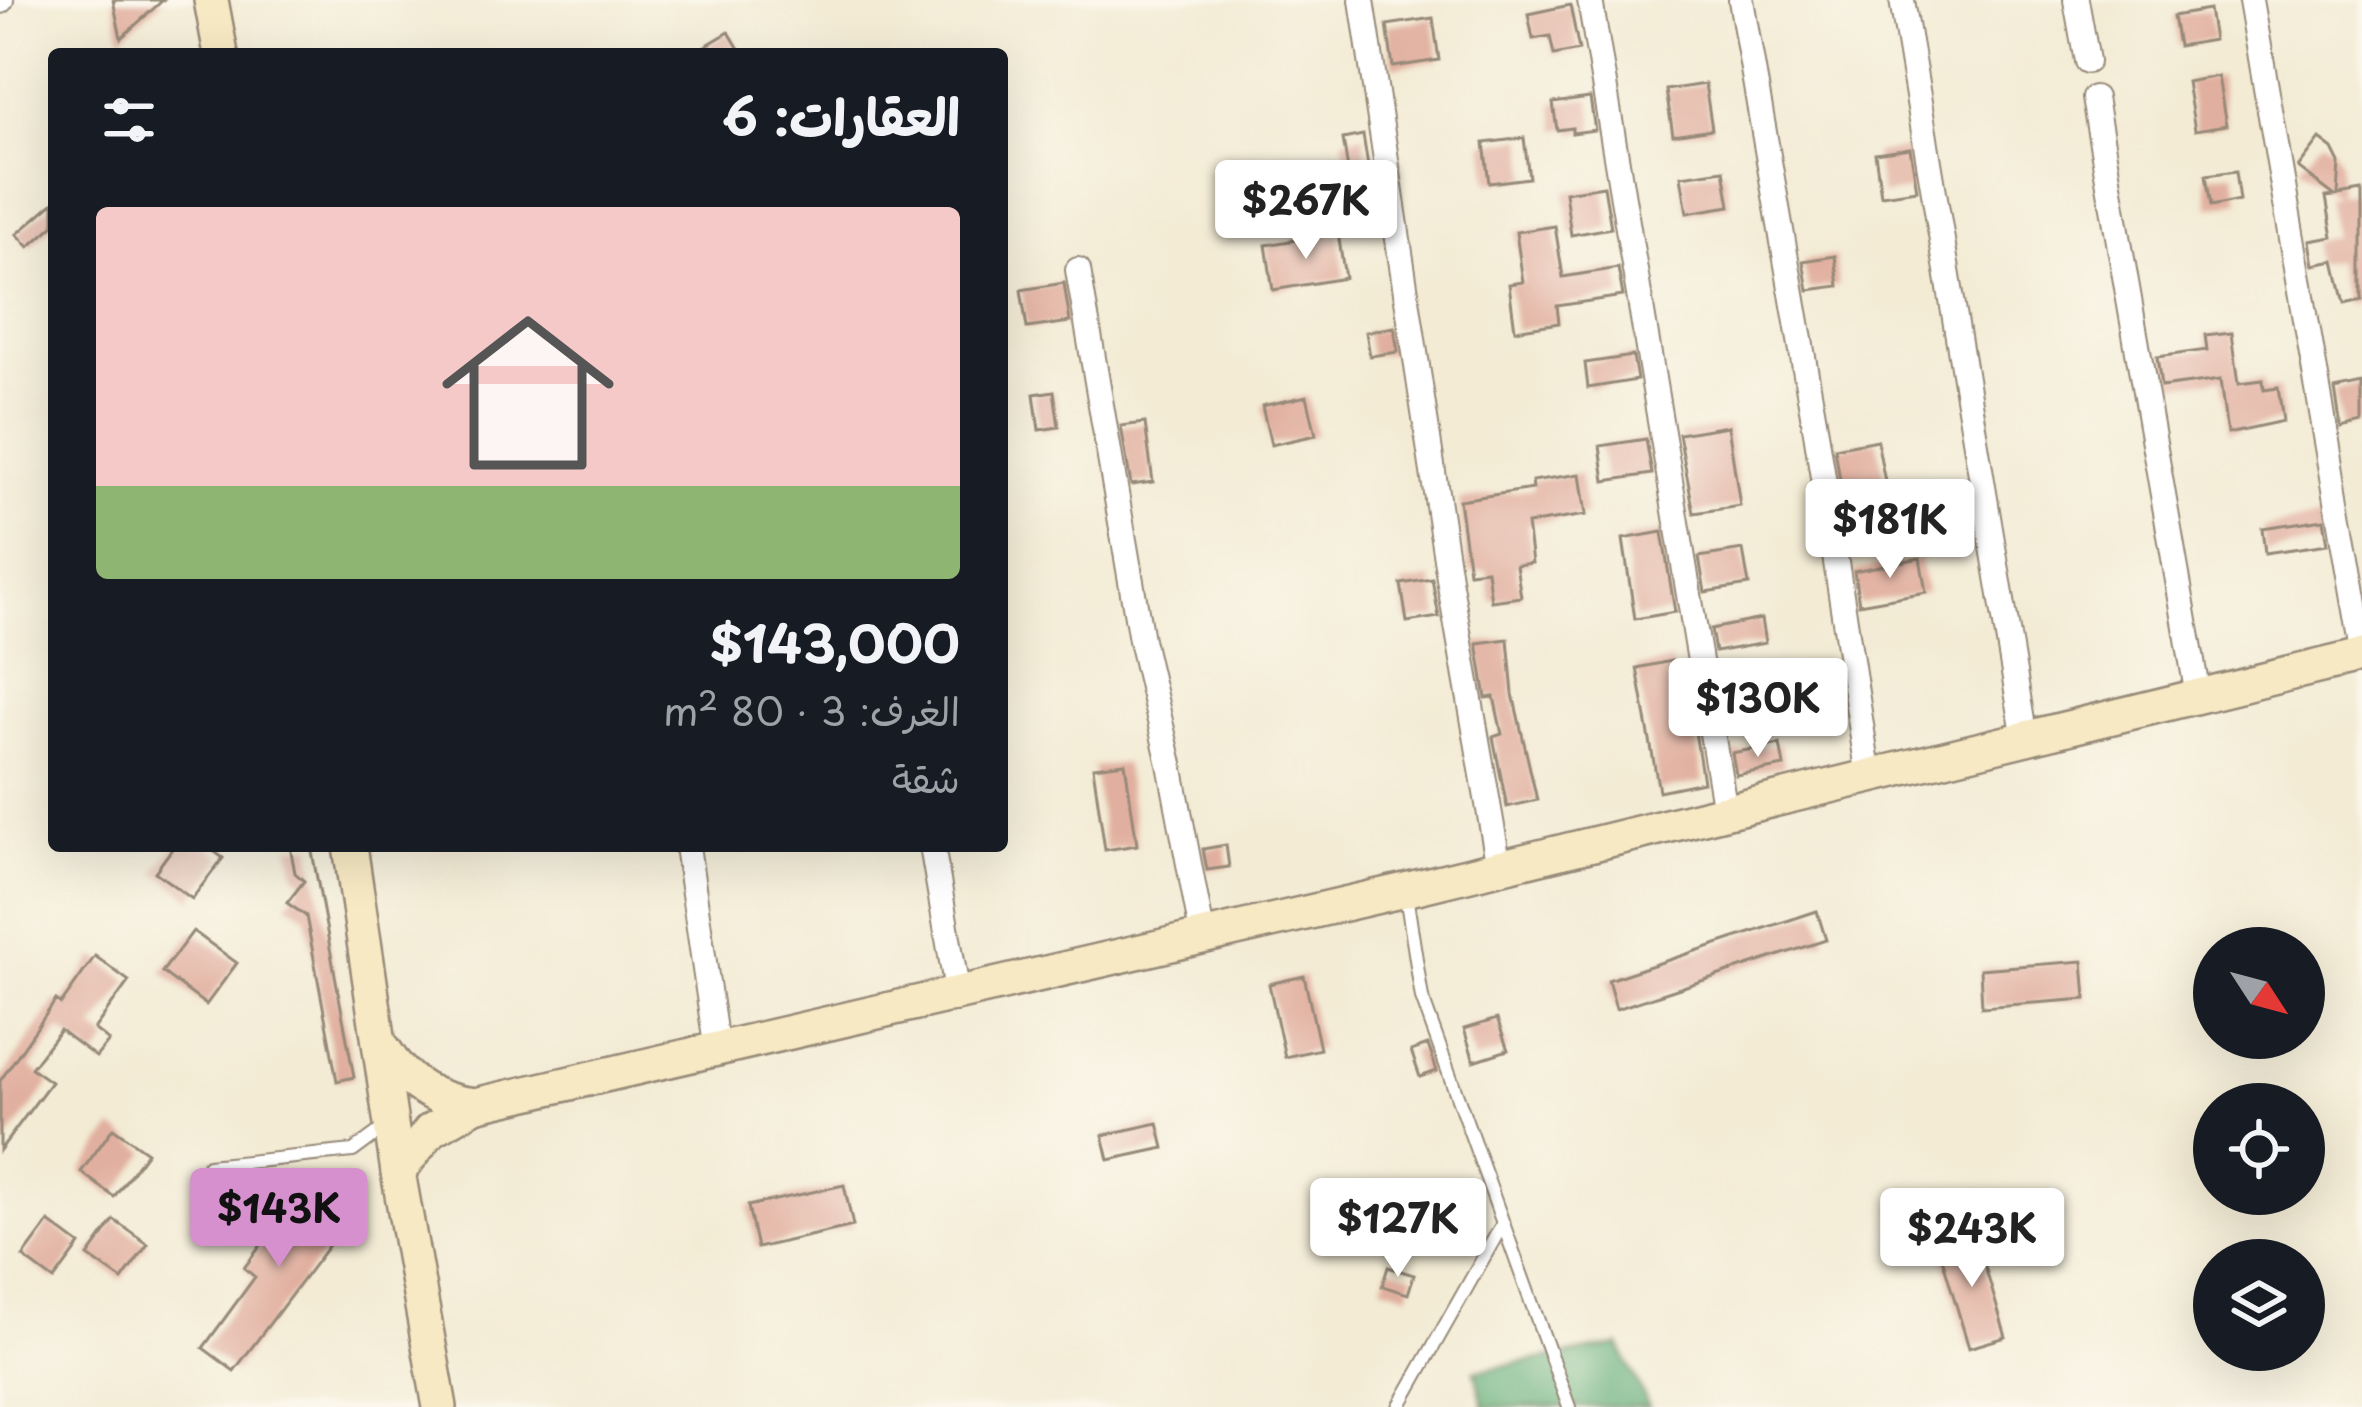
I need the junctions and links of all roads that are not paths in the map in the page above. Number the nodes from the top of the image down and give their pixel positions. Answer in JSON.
{"nodes":[{"id":1,"x":211,"y":0,"type":"edge"},
{"id":2,"x":1363,"y":0,"type":"edge"},
{"id":3,"x":1590,"y":0,"type":"edge"},
{"id":4,"x":1741,"y":0,"type":"edge"},
{"id":5,"x":1902,"y":0,"type":"edge"},
{"id":6,"x":2076,"y":0,"type":"edge"},
{"id":7,"x":2251,"y":0,"type":"edge"},
{"id":8,"x":220,"y":48,"type":"edge"},
{"id":9,"x":2087,"y":62,"type":"dead end"},
{"id":10,"x":2094,"y":98,"type":"dead end"},
{"id":11,"x":1078,"y":270,"type":"dead end"},
{"id":12,"x":2362,"y":645,"type":"edge"},
{"id":13,"x":2362,"y":656,"type":"edge"},
{"id":14,"x":2198,"y":696,"type":"junction"},
{"id":15,"x":2025,"y":739,"type":"junction"},
{"id":16,"x":1869,"y":777,"type":"junction"},
{"id":17,"x":1725,"y":811,"type":"junction"},
{"id":18,"x":351,"y":852,"type":"edge"},
{"id":19,"x":688,"y":852,"type":"edge"},
{"id":20,"x":933,"y":852,"type":"edge"},
{"id":21,"x":1499,"y":867,"type":"junction"},
{"id":22,"x":1405,"y":890,"type":"junction"},
{"id":23,"x":1202,"y":938,"type":"junction"},
{"id":24,"x":958,"y":996,"type":"junction"},
{"id":25,"x":381,"y":1043,"type":"junction"},
{"id":26,"x":717,"y":1051,"type":"junction"},
{"id":27,"x":475,"y":1105,"type":"junction"},
{"id":28,"x":394,"y":1120,"type":"junction"},
{"id":29,"x":208,"y":1166,"type":"dead end"},
{"id":30,"x":398,"y":1172,"type":"junction"},
{"id":31,"x":1502,"y":1225,"type":"junction"},
{"id":32,"x":440,"y":1407,"type":"edge"},
{"id":33,"x":1399,"y":1407,"type":"edge"},
{"id":34,"x":1569,"y":1407,"type":"edge"}],
"edges":[{"from":1,"to":8,"type":"street"},
{"from":2,"to":21,"type":"street"},
{"from":3,"to":17,"type":"street"},
{"from":4,"to":16,"type":"street"},
{"from":5,"to":15,"type":"street"},
{"from":6,"to":9,"type":"street"},
{"from":7,"to":12,"type":"street"},
{"from":10,"to":14,"type":"street"},
{"from":11,"to":23,"type":"street"},
{"from":13,"to":14,"type":"street"},
{"from":14,"to":15,"type":"street"},
{"from":15,"to":16,"type":"street"},
{"from":16,"to":17,"type":"street"},
{"from":17,"to":21,"type":"street"},
{"from":18,"to":25,"type":"street"},
{"from":19,"to":26,"type":"street"},
{"from":20,"to":24,"type":"street"},
{"from":21,"to":22,"type":"street"},
{"from":22,"to":23,"type":"street"},
{"from":22,"to":31,"type":"lane"},
{"from":23,"to":24,"type":"street"},
{"from":24,"to":26,"type":"street"},
{"from":25,"to":27,"type":"street"},
{"from":25,"to":28,"type":"street"},
{"from":26,"to":27,"type":"street"},
{"from":27,"to":30,"type":"street"},
{"from":28,"to":29,"type":"lane"},
{"from":28,"to":30,"type":"street"},
{"from":30,"to":32,"type":"street"},
{"from":31,"to":33,"type":"lane"},
{"from":31,"to":34,"type":"lane"}]}
